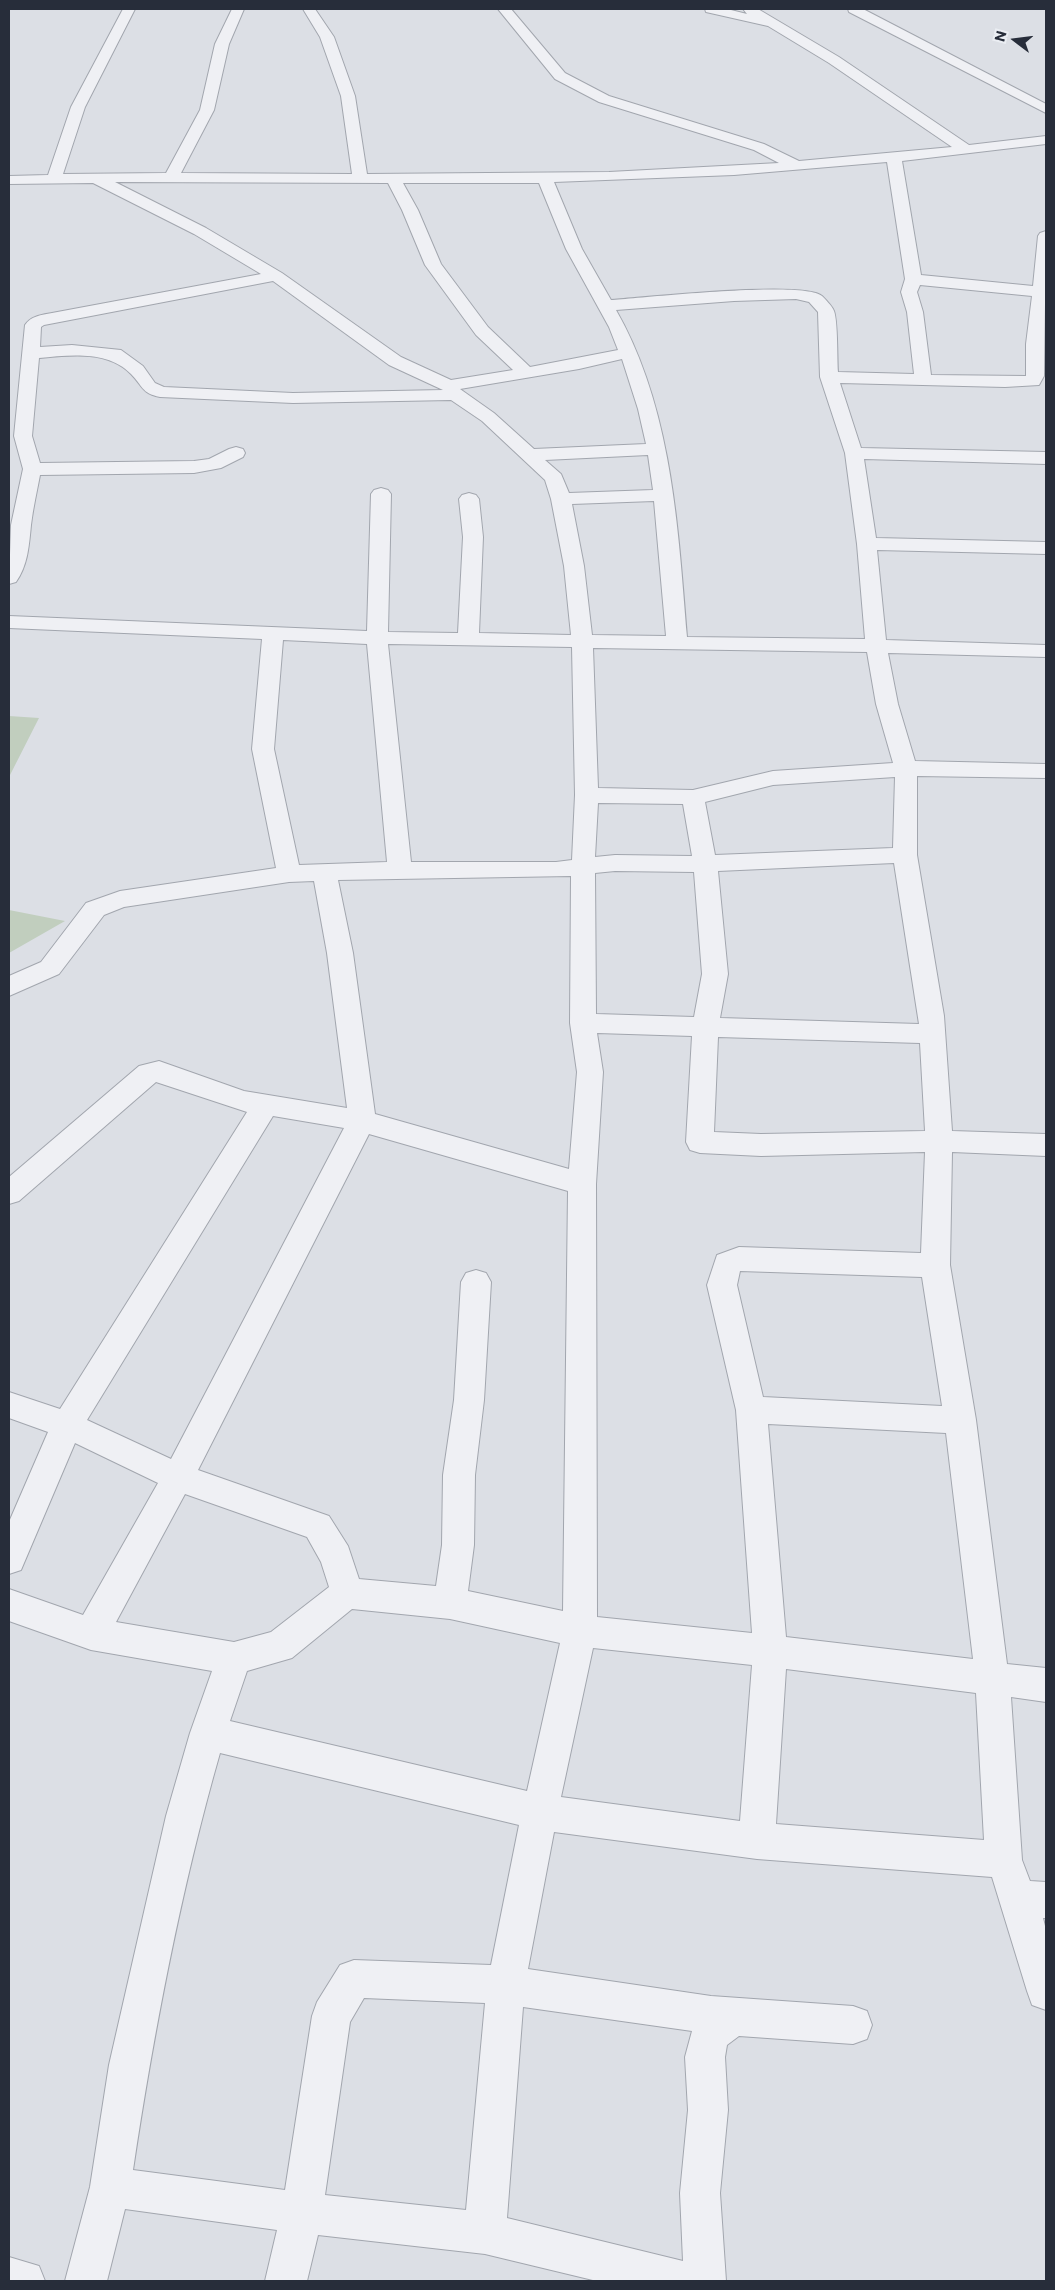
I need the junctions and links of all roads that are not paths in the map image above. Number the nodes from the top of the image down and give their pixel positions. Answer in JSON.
{"nodes":[{"id":1,"x":129,"y":9,"type":"edge"},
{"id":2,"x":238,"y":9,"type":"edge"},
{"id":3,"x":309,"y":9,"type":"edge"},
{"id":4,"x":504,"y":9,"type":"edge"},
{"id":5,"x":711,"y":9,"type":"edge"},
{"id":6,"x":749,"y":9,"type":"edge"},
{"id":7,"x":854,"y":9,"type":"edge"},
{"id":8,"x":776,"y":24,"type":"junction"},
{"id":9,"x":1046,"y":109,"type":"edge"},
{"id":10,"x":1046,"y":140,"type":"edge"},
{"id":11,"x":967,"y":150,"type":"junction"},
{"id":12,"x":894,"y":157,"type":"junction"},
{"id":13,"x":794,"y":165,"type":"junction"},
{"id":14,"x":360,"y":177,"type":"junction"},
{"id":15,"x":54,"y":178,"type":"junction"},
{"id":16,"x":95,"y":178,"type":"junction"},
{"id":17,"x":171,"y":178,"type":"junction"},
{"id":18,"x":393,"y":178,"type":"junction"},
{"id":19,"x":545,"y":178,"type":"junction"},
{"id":20,"x":9,"y":180,"type":"edge"},
{"id":21,"x":1046,"y":236,"type":"edge"},
{"id":22,"x":276,"y":276,"type":"junction"},
{"id":23,"x":913,"y":279,"type":"junction"},
{"id":24,"x":1042,"y":292,"type":"junction"},
{"id":25,"x":604,"y":306,"type":"junction"},
{"id":26,"x":31,"y":353,"type":"junction"},
{"id":27,"x":627,"y":353,"type":"junction"},
{"id":28,"x":526,"y":373,"type":"junction"},
{"id":29,"x":829,"y":377,"type":"junction"},
{"id":30,"x":923,"y":379,"type":"junction"},
{"id":31,"x":452,"y":391,"type":"junction"},
{"id":32,"x":16,"y":435,"type":"edge"},
{"id":33,"x":655,"y":449,"type":"junction"},
{"id":34,"x":854,"y":453,"type":"junction"},
{"id":35,"x":236,"y":454,"type":"dead end"},
{"id":36,"x":528,"y":455,"type":"junction"},
{"id":37,"x":1046,"y":458,"type":"edge"},
{"id":38,"x":32,"y":469,"type":"junction"},
{"id":39,"x":382,"y":494,"type":"dead end"},
{"id":40,"x":663,"y":495,"type":"junction"},
{"id":41,"x":469,"y":499,"type":"dead end"},
{"id":42,"x":561,"y":499,"type":"junction"},
{"id":43,"x":867,"y":544,"type":"junction"},
{"id":44,"x":1046,"y":548,"type":"edge"},
{"id":45,"x":9,"y":578,"type":"edge"},
{"id":46,"x":9,"y":622,"type":"edge"},
{"id":47,"x":272,"y":633,"type":"junction"},
{"id":48,"x":378,"y":638,"type":"junction"},
{"id":49,"x":468,"y":638,"type":"junction"},
{"id":50,"x":582,"y":641,"type":"junction"},
{"id":51,"x":677,"y":642,"type":"junction"},
{"id":52,"x":876,"y":646,"type":"junction"},
{"id":53,"x":1046,"y":651,"type":"edge"},
{"id":54,"x":906,"y":769,"type":"junction"},
{"id":55,"x":1046,"y":771,"type":"edge"},
{"id":56,"x":587,"y":795,"type":"junction"},
{"id":57,"x":693,"y":797,"type":"junction"},
{"id":58,"x":906,"y":855,"type":"junction"},
{"id":59,"x":705,"y":864,"type":"junction"},
{"id":60,"x":583,"y":868,"type":"junction"},
{"id":61,"x":400,"y":870,"type":"junction"},
{"id":62,"x":325,"y":873,"type":"junction"},
{"id":63,"x":290,"y":874,"type":"junction"},
{"id":64,"x":9,"y":987,"type":"edge"},
{"id":65,"x":583,"y":1024,"type":"junction"},
{"id":66,"x":705,"y":1026,"type":"junction"},
{"id":67,"x":933,"y":1034,"type":"junction"},
{"id":68,"x":266,"y":1105,"type":"junction"},
{"id":69,"x":362,"y":1121,"type":"junction"},
{"id":70,"x":939,"y":1141,"type":"junction"},
{"id":71,"x":1046,"y":1145,"type":"edge"},
{"id":72,"x":582,"y":1184,"type":"junction"},
{"id":73,"x":9,"y":1192,"type":"edge"},
{"id":74,"x":935,"y":1265,"type":"junction"},
{"id":75,"x":476,"y":1282,"type":"dead end"},
{"id":76,"x":9,"y":1405,"type":"edge"},
{"id":77,"x":751,"y":1410,"type":"junction"},
{"id":78,"x":960,"y":1420,"type":"junction"},
{"id":79,"x":67,"y":1425,"type":"junction"},
{"id":80,"x":178,"y":1477,"type":"junction"},
{"id":81,"x":9,"y":1559,"type":"edge"},
{"id":82,"x":347,"y":1593,"type":"junction"},
{"id":83,"x":450,"y":1603,"type":"junction"},
{"id":84,"x":9,"y":1605,"type":"edge"},
{"id":85,"x":580,"y":1631,"type":"junction"},
{"id":86,"x":91,"y":1634,"type":"junction"},
{"id":87,"x":770,"y":1651,"type":"junction"},
{"id":88,"x":234,"y":1658,"type":"junction"},
{"id":89,"x":992,"y":1679,"type":"junction"},
{"id":90,"x":1046,"y":1685,"type":"edge"},
{"id":91,"x":208,"y":1733,"type":"junction"},
{"id":92,"x":540,"y":1812,"type":"junction"},
{"id":93,"x":757,"y":1841,"type":"junction"},
{"id":94,"x":1004,"y":1860,"type":"junction"},
{"id":95,"x":1032,"y":1899,"type":"edge"},
{"id":96,"x":506,"y":1985,"type":"junction"},
{"id":97,"x":1046,"y":1991,"type":"edge"},
{"id":98,"x":734,"y":2016,"type":"junction"},
{"id":99,"x":853,"y":2025,"type":"dead end"},
{"id":100,"x":110,"y":2186,"type":"junction"},
{"id":101,"x":302,"y":2213,"type":"junction"},
{"id":102,"x":485,"y":2234,"type":"junction"},
{"id":103,"x":9,"y":2278,"type":"edge"},
{"id":104,"x":24,"y":2281,"type":"edge"},
{"id":105,"x":86,"y":2281,"type":"edge"},
{"id":106,"x":286,"y":2281,"type":"edge"},
{"id":107,"x":681,"y":2281,"type":"edge"},
{"id":108,"x":705,"y":2281,"type":"edge"}],
"edges":[{"from":1,"to":15,"type":"street"},
{"from":2,"to":17,"type":"street"},
{"from":3,"to":14,"type":"street"},
{"from":4,"to":13,"type":"street"},
{"from":5,"to":8,"type":"street"},
{"from":6,"to":8,"type":"street"},
{"from":7,"to":9,"type":"street"},
{"from":8,"to":11,"type":"street"},
{"from":10,"to":11,"type":"street"},
{"from":11,"to":12,"type":"street"},
{"from":12,"to":13,"type":"street"},
{"from":12,"to":23,"type":"street"},
{"from":13,"to":19,"type":"street"},
{"from":14,"to":17,"type":"street"},
{"from":14,"to":18,"type":"street"},
{"from":15,"to":16,"type":"street"},
{"from":15,"to":20,"type":"street"},
{"from":16,"to":17,"type":"street"},
{"from":16,"to":22,"type":"street"},
{"from":18,"to":19,"type":"street"},
{"from":18,"to":28,"type":"street"},
{"from":19,"to":25,"type":"street"},
{"from":21,"to":24,"type":"street"},
{"from":22,"to":26,"type":"street"},
{"from":22,"to":31,"type":"street"},
{"from":23,"to":24,"type":"street"},
{"from":23,"to":30,"type":"street"},
{"from":24,"to":30,"type":"street"},
{"from":25,"to":27,"type":"street"},
{"from":25,"to":29,"type":"street"},
{"from":26,"to":31,"type":"street"},
{"from":26,"to":32,"type":"street"},
{"from":27,"to":28,"type":"street"},
{"from":27,"to":33,"type":"street"},
{"from":28,"to":31,"type":"street"},
{"from":29,"to":30,"type":"street"},
{"from":29,"to":34,"type":"street"},
{"from":31,"to":36,"type":"street"},
{"from":32,"to":38,"type":"street"},
{"from":33,"to":36,"type":"street"},
{"from":33,"to":40,"type":"street"},
{"from":34,"to":37,"type":"street"},
{"from":34,"to":43,"type":"street"},
{"from":35,"to":38,"type":"street"},
{"from":36,"to":42,"type":"street"},
{"from":38,"to":45,"type":"street"},
{"from":39,"to":48,"type":"street"},
{"from":40,"to":42,"type":"street"},
{"from":40,"to":51,"type":"street"},
{"from":41,"to":49,"type":"street"},
{"from":42,"to":50,"type":"street"},
{"from":43,"to":44,"type":"street"},
{"from":43,"to":52,"type":"street"},
{"from":46,"to":47,"type":"street"},
{"from":47,"to":48,"type":"street"},
{"from":47,"to":63,"type":"street"},
{"from":48,"to":49,"type":"street"},
{"from":48,"to":61,"type":"street"},
{"from":49,"to":50,"type":"street"},
{"from":50,"to":51,"type":"street"},
{"from":50,"to":56,"type":"street"},
{"from":51,"to":52,"type":"street"},
{"from":52,"to":53,"type":"street"},
{"from":52,"to":54,"type":"street"},
{"from":54,"to":55,"type":"street"},
{"from":54,"to":57,"type":"street"},
{"from":54,"to":58,"type":"street"},
{"from":56,"to":57,"type":"street"},
{"from":56,"to":60,"type":"street"},
{"from":57,"to":59,"type":"street"},
{"from":58,"to":59,"type":"street"},
{"from":58,"to":67,"type":"street"},
{"from":59,"to":60,"type":"street"},
{"from":59,"to":66,"type":"street"},
{"from":60,"to":61,"type":"street"},
{"from":60,"to":65,"type":"street"},
{"from":61,"to":62,"type":"street"},
{"from":62,"to":63,"type":"street"},
{"from":62,"to":69,"type":"street"},
{"from":63,"to":64,"type":"street"},
{"from":65,"to":66,"type":"street"},
{"from":65,"to":72,"type":"street"},
{"from":66,"to":67,"type":"street"},
{"from":66,"to":70,"type":"street"},
{"from":67,"to":70,"type":"street"},
{"from":68,"to":69,"type":"street"},
{"from":68,"to":73,"type":"street"},
{"from":68,"to":79,"type":"street"},
{"from":69,"to":72,"type":"street"},
{"from":69,"to":80,"type":"street"},
{"from":70,"to":71,"type":"street"},
{"from":70,"to":74,"type":"street"},
{"from":72,"to":85,"type":"street"},
{"from":74,"to":77,"type":"street"},
{"from":74,"to":78,"type":"street"},
{"from":75,"to":83,"type":"street"},
{"from":76,"to":79,"type":"street"},
{"from":77,"to":78,"type":"street"},
{"from":77,"to":87,"type":"street"},
{"from":78,"to":89,"type":"street"},
{"from":79,"to":80,"type":"street"},
{"from":79,"to":81,"type":"street"},
{"from":80,"to":82,"type":"street"},
{"from":80,"to":86,"type":"street"},
{"from":82,"to":83,"type":"street"},
{"from":82,"to":88,"type":"street"},
{"from":83,"to":85,"type":"street"},
{"from":84,"to":86,"type":"street"},
{"from":85,"to":87,"type":"street"},
{"from":85,"to":92,"type":"street"},
{"from":86,"to":88,"type":"street"},
{"from":87,"to":89,"type":"street"},
{"from":87,"to":93,"type":"street"},
{"from":88,"to":91,"type":"street"},
{"from":89,"to":90,"type":"street"},
{"from":89,"to":94,"type":"street"},
{"from":91,"to":92,"type":"street"},
{"from":91,"to":100,"type":"street"},
{"from":92,"to":93,"type":"street"},
{"from":92,"to":96,"type":"street"},
{"from":93,"to":94,"type":"street"},
{"from":94,"to":95,"type":"street"},
{"from":95,"to":97,"type":"street"},
{"from":96,"to":98,"type":"street"},
{"from":96,"to":101,"type":"street"},
{"from":96,"to":102,"type":"street"},
{"from":98,"to":99,"type":"street"},
{"from":98,"to":108,"type":"street"},
{"from":100,"to":101,"type":"street"},
{"from":100,"to":105,"type":"street"},
{"from":101,"to":102,"type":"street"},
{"from":101,"to":106,"type":"street"},
{"from":102,"to":107,"type":"street"},
{"from":103,"to":104,"type":"street"}]}
